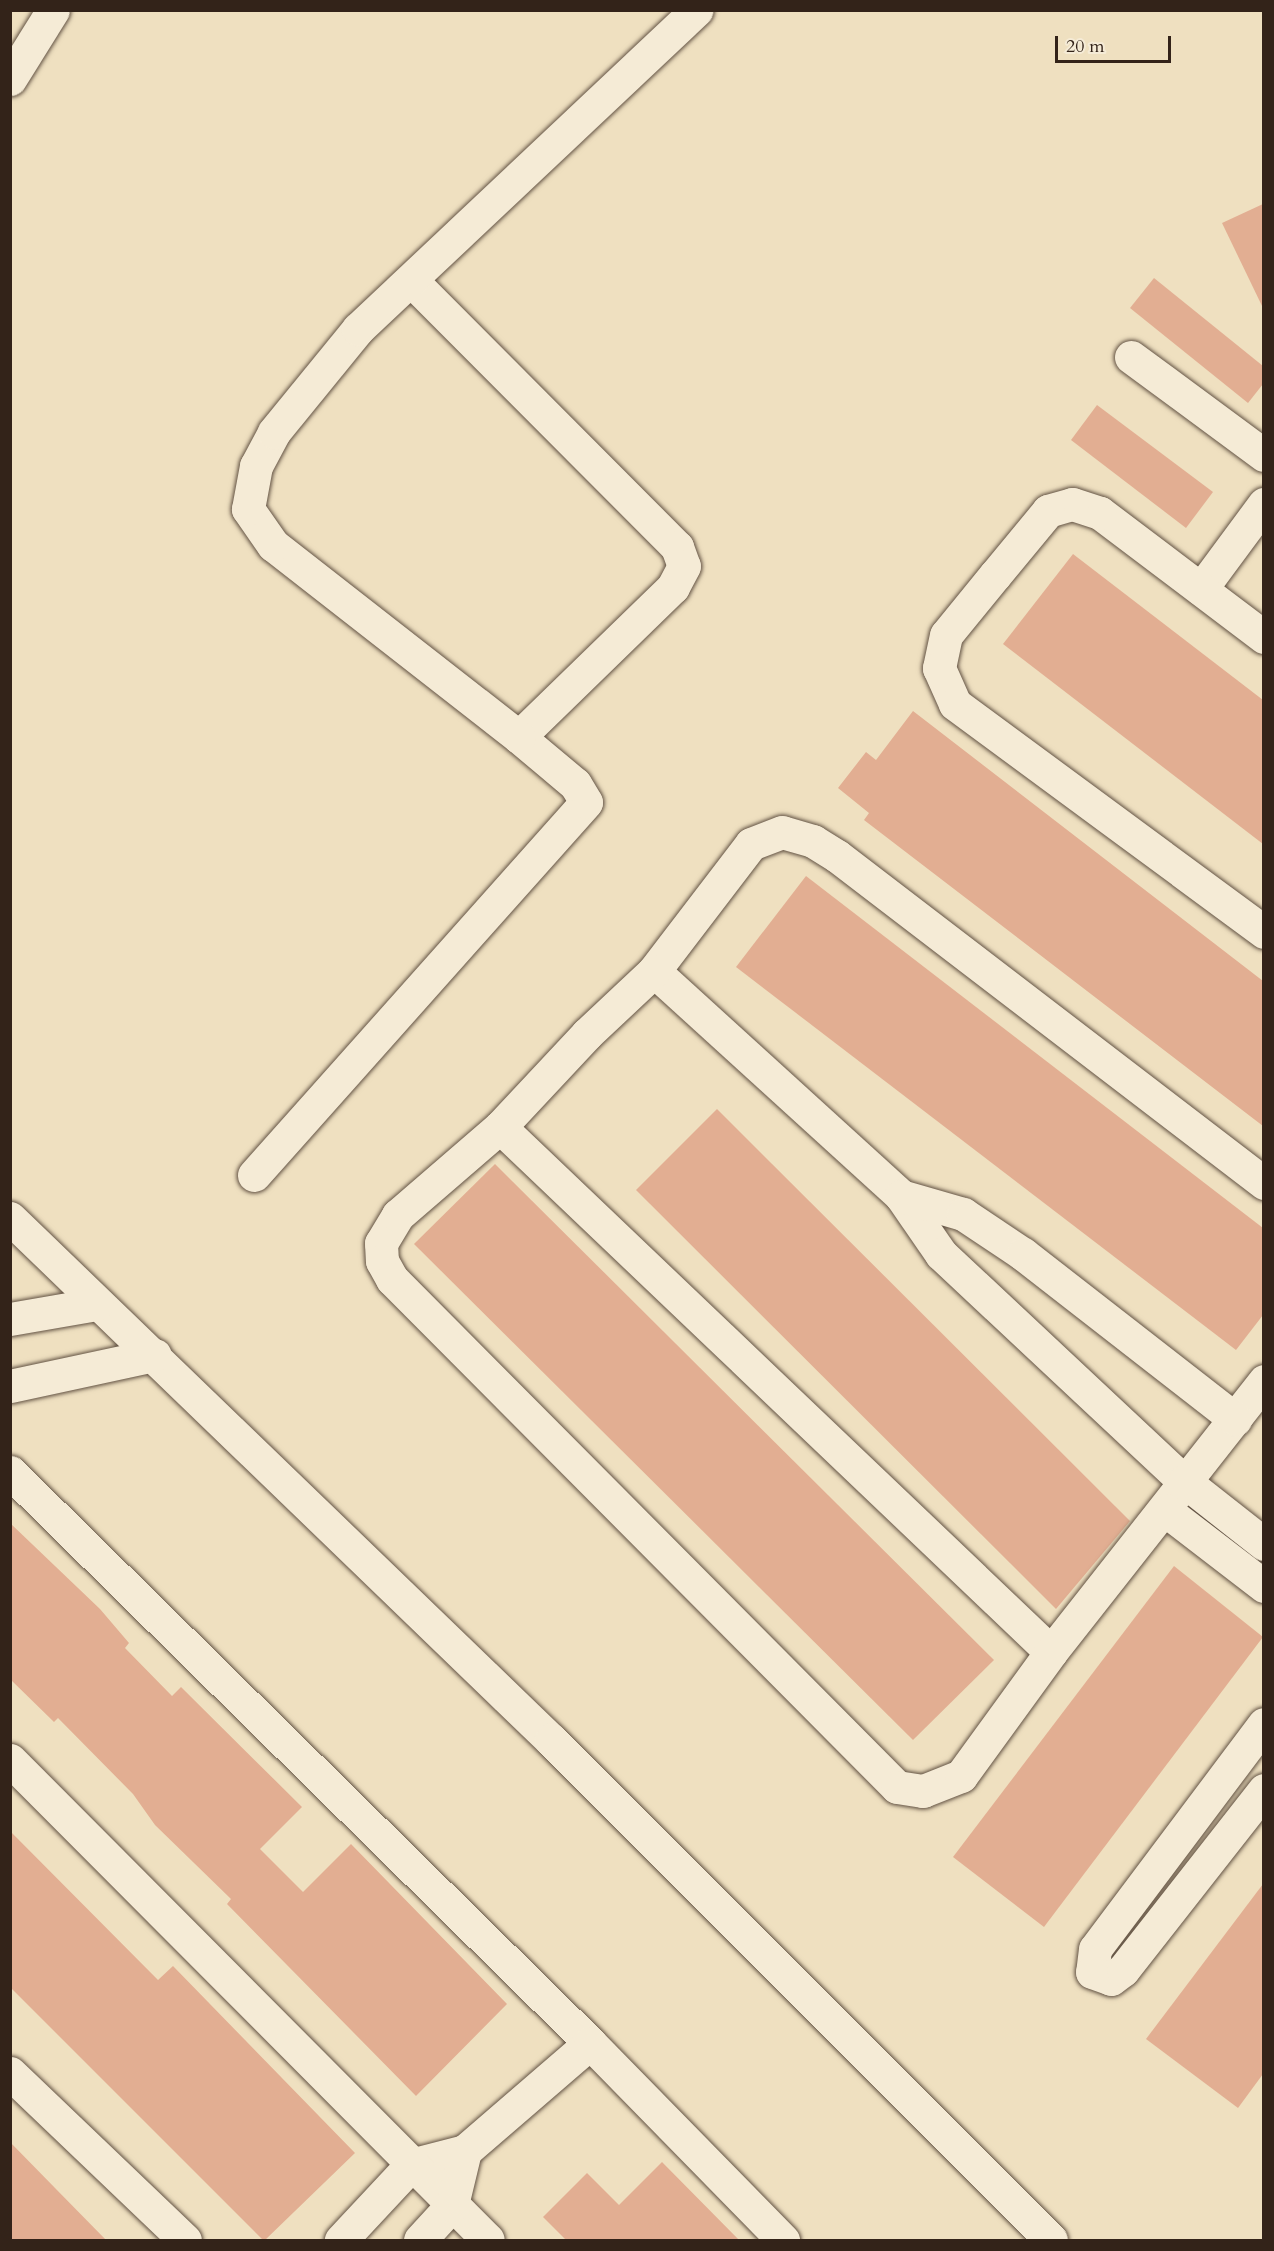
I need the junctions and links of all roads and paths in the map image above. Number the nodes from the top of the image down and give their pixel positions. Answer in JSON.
{"nodes":[{"id":1,"x":53,"y":10,"type":"edge"},
{"id":2,"x":681,"y":16,"type":"edge"},
{"id":3,"x":15,"y":62,"type":"edge"},
{"id":4,"x":411,"y":280,"type":"junction"},
{"id":5,"x":1131,"y":357,"type":"dead end"},
{"id":6,"x":1263,"y":455,"type":"edge"},
{"id":7,"x":1263,"y":504,"type":"edge"},
{"id":8,"x":1201,"y":589,"type":"junction"},
{"id":9,"x":1263,"y":637,"type":"edge"},
{"id":10,"x":519,"y":737,"type":"junction"},
{"id":11,"x":1263,"y":932,"type":"edge"},
{"id":12,"x":654,"y":971,"type":"junction"},
{"id":13,"x":500,"y":1127,"type":"junction"},
{"id":14,"x":254,"y":1175,"type":"dead end"},
{"id":15,"x":1263,"y":1183,"type":"edge"},
{"id":16,"x":901,"y":1196,"type":"junction"},
{"id":17,"x":10,"y":1218,"type":"edge"},
{"id":18,"x":97,"y":1304,"type":"junction"},
{"id":19,"x":10,"y":1319,"type":"edge"},
{"id":20,"x":155,"y":1354,"type":"junction"},
{"id":21,"x":1263,"y":1381,"type":"edge"},
{"id":22,"x":10,"y":1386,"type":"edge"},
{"id":23,"x":1235,"y":1419,"type":"junction"},
{"id":24,"x":10,"y":1472,"type":"edge"},
{"id":25,"x":1184,"y":1481,"type":"junction"},
{"id":26,"x":1165,"y":1510,"type":"junction"},
{"id":27,"x":1263,"y":1544,"type":"edge"},
{"id":28,"x":1263,"y":1587,"type":"edge"},
{"id":29,"x":1051,"y":1652,"type":"junction"},
{"id":30,"x":1263,"y":1724,"type":"edge"},
{"id":31,"x":10,"y":1760,"type":"edge"},
{"id":32,"x":1263,"y":1790,"type":"edge"},
{"id":33,"x":590,"y":2043,"type":"junction"},
{"id":34,"x":10,"y":2073,"type":"edge"},
{"id":35,"x":465,"y":2151,"type":"junction"},
{"id":36,"x":411,"y":2165,"type":"junction"},
{"id":37,"x":452,"y":2205,"type":"junction"},
{"id":38,"x":185,"y":2241,"type":"edge"},
{"id":39,"x":340,"y":2241,"type":"edge"},
{"id":40,"x":420,"y":2241,"type":"edge"},
{"id":41,"x":488,"y":2241,"type":"edge"},
{"id":42,"x":783,"y":2241,"type":"edge"},
{"id":43,"x":1051,"y":2241,"type":"edge"}],
"edges":[{"from":1,"to":3,"type":"street"},
{"from":2,"to":4,"type":"street"},
{"from":4,"to":10,"type":"street"},
{"from":4,"to":10,"type":"street"},
{"from":5,"to":6,"type":"street"},
{"from":7,"to":8,"type":"street"},
{"from":8,"to":9,"type":"street"},
{"from":8,"to":11,"type":"street"},
{"from":10,"to":14,"type":"street"},
{"from":12,"to":13,"type":"street"},
{"from":12,"to":15,"type":"street"},
{"from":12,"to":16,"type":"street"},
{"from":13,"to":29,"type":"street"},
{"from":13,"to":29,"type":"street"},
{"from":16,"to":23,"type":"street"},
{"from":16,"to":25,"type":"street"},
{"from":17,"to":18,"type":"street"},
{"from":18,"to":19,"type":"street"},
{"from":18,"to":20,"type":"street"},
{"from":20,"to":22,"type":"street"},
{"from":20,"to":43,"type":"street"},
{"from":21,"to":23,"type":"street"},
{"from":23,"to":25,"type":"street"},
{"from":24,"to":33,"type":"street"},
{"from":25,"to":26,"type":"street"},
{"from":25,"to":27,"type":"street"},
{"from":26,"to":28,"type":"street"},
{"from":26,"to":29,"type":"street"},
{"from":30,"to":32,"type":"street"},
{"from":31,"to":36,"type":"street"},
{"from":33,"to":35,"type":"street"},
{"from":33,"to":42,"type":"street"},
{"from":34,"to":38,"type":"street"},
{"from":35,"to":36,"type":"street"},
{"from":35,"to":37,"type":"street"},
{"from":36,"to":37,"type":"street"},
{"from":36,"to":39,"type":"street"},
{"from":37,"to":40,"type":"street"},
{"from":37,"to":41,"type":"street"}]}
